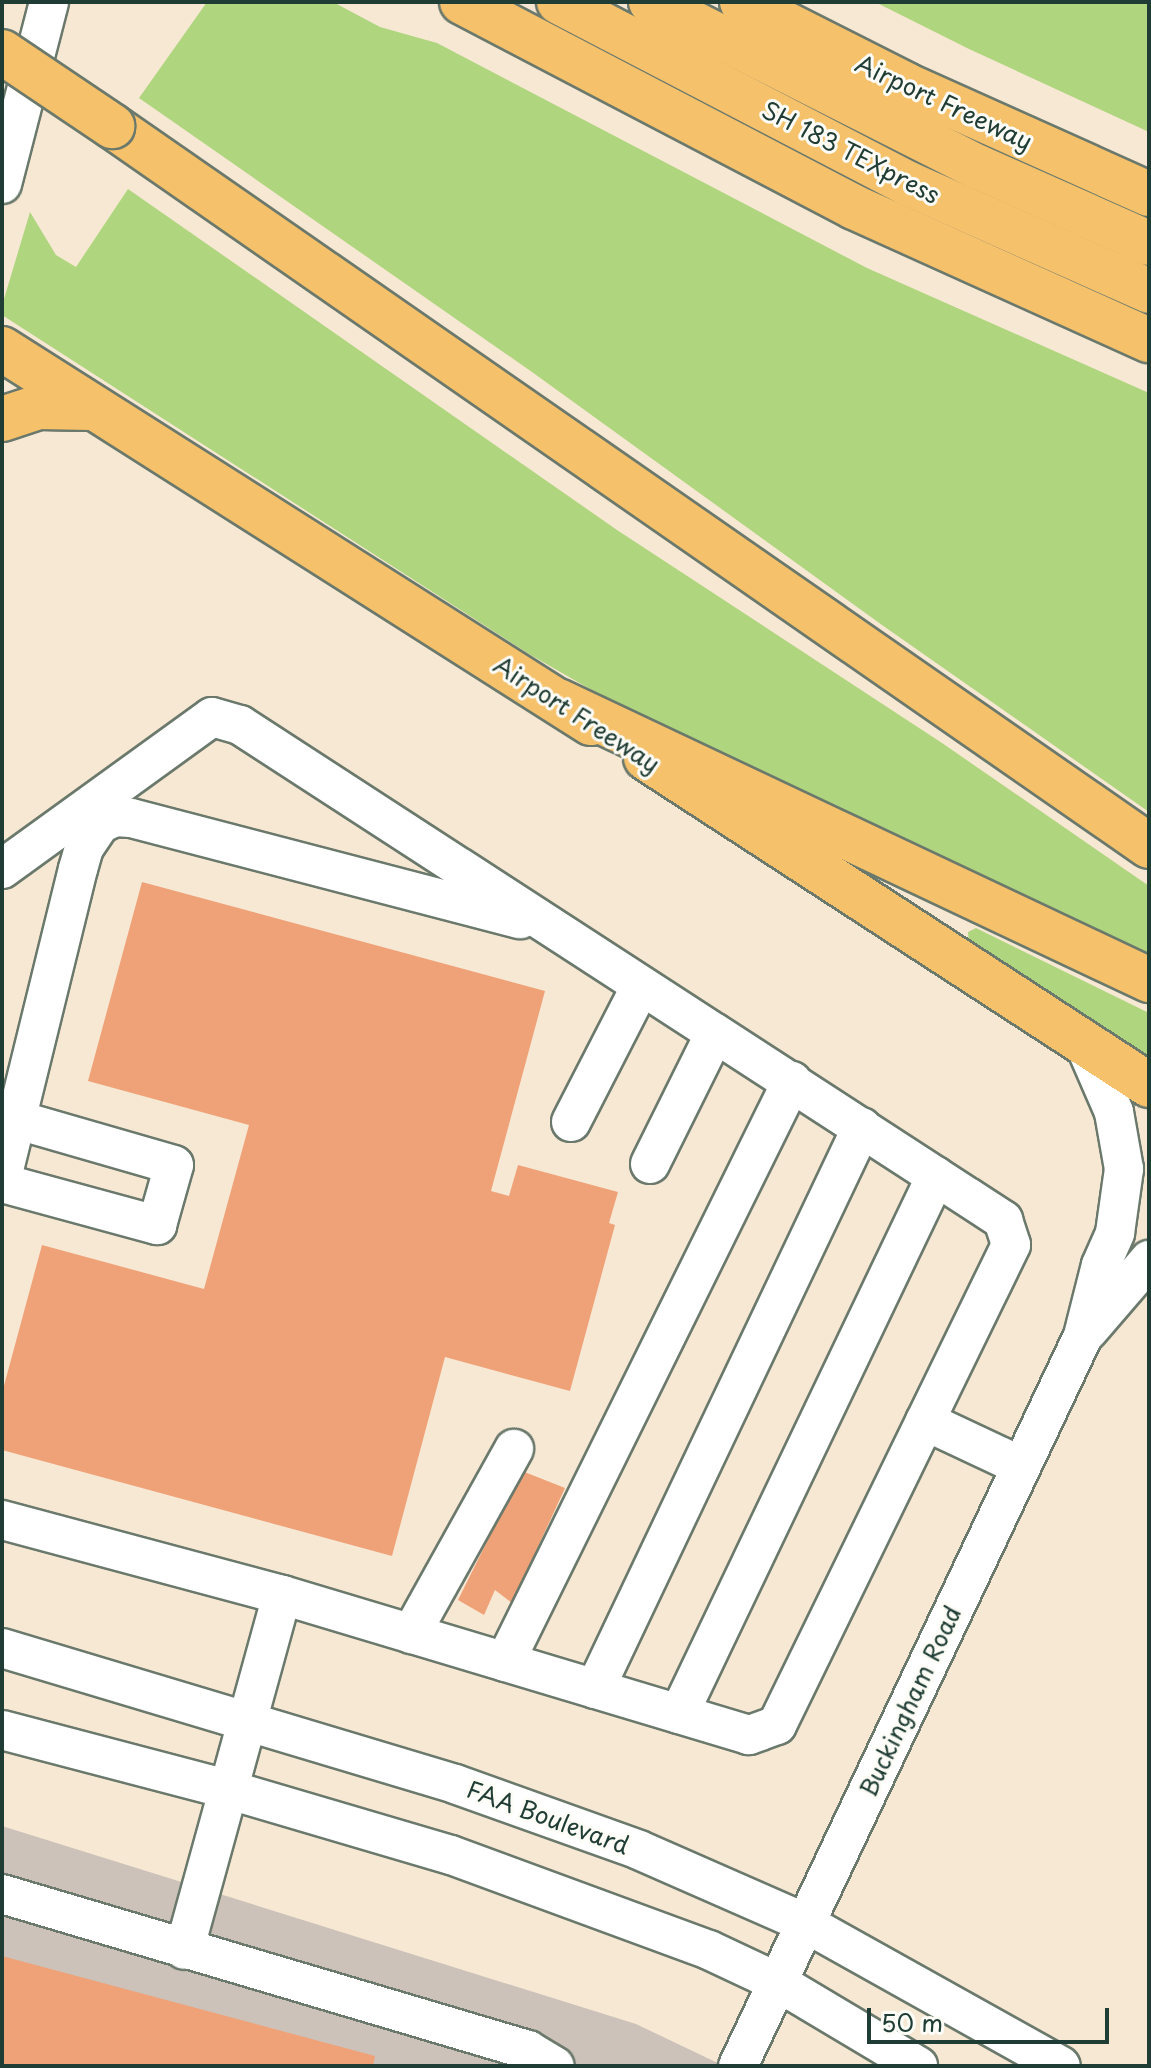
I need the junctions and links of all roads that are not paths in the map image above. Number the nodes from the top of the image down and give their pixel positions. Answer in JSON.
{"nodes":[{"id":1,"x":49,"y":2,"type":"edge"},
{"id":2,"x":462,"y":2,"type":"edge"},
{"id":3,"x":559,"y":2,"type":"edge"},
{"id":4,"x":651,"y":2,"type":"edge"},
{"id":5,"x":742,"y":2,"type":"edge"},
{"id":6,"x":2,"y":52,"type":"edge"},
{"id":7,"x":2,"y":184,"type":"edge"},
{"id":8,"x":1149,"y":194,"type":"edge"},
{"id":9,"x":1149,"y":243,"type":"edge"},
{"id":10,"x":1149,"y":291,"type":"edge"},
{"id":11,"x":1149,"y":340,"type":"edge"},
{"id":12,"x":2,"y":349,"type":"edge"},
{"id":13,"x":91,"y":408,"type":"junction"},
{"id":14,"x":2,"y":419,"type":"edge"},
{"id":15,"x":558,"y":701,"type":"junction"},
{"id":16,"x":1149,"y":846,"type":"edge"},
{"id":17,"x":2,"y":869,"type":"edge"},
{"id":18,"x":550,"y":926,"type":"junction"},
{"id":19,"x":1149,"y":980,"type":"edge"},
{"id":20,"x":641,"y":986,"type":"junction"},
{"id":21,"x":715,"y":1033,"type":"junction"},
{"id":22,"x":1084,"y":1043,"type":"junction"},
{"id":23,"x":792,"y":1081,"type":"junction"},
{"id":24,"x":1149,"y":1085,"type":"edge"},
{"id":25,"x":12,"y":1111,"type":"edge"},
{"id":26,"x":571,"y":1122,"type":"dead end"},
{"id":27,"x":862,"y":1127,"type":"junction"},
{"id":28,"x":650,"y":1164,"type":"dead end"},
{"id":29,"x":936,"y":1176,"type":"junction"},
{"id":30,"x":2,"y":1180,"type":"edge"},
{"id":31,"x":1149,"y":1260,"type":"edge"},
{"id":32,"x":1083,"y":1336,"type":"junction"},
{"id":33,"x":925,"y":1421,"type":"junction"},
{"id":34,"x":514,"y":1449,"type":"dead end"},
{"id":35,"x":1021,"y":1466,"type":"junction"},
{"id":36,"x":2,"y":1520,"type":"edge"},
{"id":37,"x":282,"y":1595,"type":"junction"},
{"id":38,"x":411,"y":1634,"type":"junction"},
{"id":39,"x":2,"y":1648,"type":"edge"},
{"id":40,"x":505,"y":1662,"type":"junction"},
{"id":41,"x":595,"y":1689,"type":"junction"},
{"id":42,"x":679,"y":1714,"type":"junction"},
{"id":43,"x":247,"y":1720,"type":"junction"},
{"id":44,"x":2,"y":1730,"type":"edge"},
{"id":45,"x":230,"y":1790,"type":"junction"},
{"id":46,"x":2,"y":1894,"type":"edge"},
{"id":47,"x":805,"y":1923,"type":"junction"},
{"id":48,"x":184,"y":1950,"type":"junction"},
{"id":49,"x":779,"y":1983,"type":"junction"},
{"id":50,"x":555,"y":2066,"type":"edge"},
{"id":51,"x":738,"y":2066,"type":"edge"},
{"id":52,"x":918,"y":2066,"type":"edge"},
{"id":53,"x":1061,"y":2066,"type":"edge"}],
"edges":[{"from":1,"to":7,"type":"street"},
{"from":2,"to":11,"type":"main road"},
{"from":3,"to":10,"type":"main road","name":"SH 183 TEXpress"},
{"from":4,"to":9,"type":"main road","name":"SH 183 TEXpress"},
{"from":5,"to":8,"type":"main road","name":"Airport Freeway"},
{"from":6,"to":16,"type":"main road","bridge":true},
{"from":12,"to":13,"type":"main road","name":"Airport Freeway"},
{"from":13,"to":14,"type":"main road"},
{"from":13,"to":15,"type":"main road","name":"Airport Freeway"},
{"from":15,"to":19,"type":"main road"},
{"from":15,"to":22,"type":"main road","name":"Airport Freeway"},
{"from":17,"to":18,"type":"street"},
{"from":18,"to":20,"type":"street"},
{"from":18,"to":25,"type":"street"},
{"from":20,"to":21,"type":"street"},
{"from":20,"to":26,"type":"street"},
{"from":21,"to":23,"type":"street"},
{"from":21,"to":28,"type":"street"},
{"from":22,"to":24,"type":"main road","name":"Airport Freeway"},
{"from":22,"to":32,"type":"street","name":"Buckingham Road"},
{"from":23,"to":27,"type":"street"},
{"from":23,"to":40,"type":"street"},
{"from":25,"to":30,"type":"street"},
{"from":25,"to":30,"type":"street"},
{"from":27,"to":29,"type":"street"},
{"from":27,"to":41,"type":"street"},
{"from":29,"to":33,"type":"street"},
{"from":29,"to":42,"type":"street"},
{"from":31,"to":32,"type":"street","name":"Buckingham Road"},
{"from":32,"to":35,"type":"street","name":"Buckingham Road"},
{"from":33,"to":35,"type":"street"},
{"from":33,"to":42,"type":"street"},
{"from":34,"to":38,"type":"street"},
{"from":35,"to":47,"type":"street","name":"Buckingham Road"},
{"from":36,"to":37,"type":"street"},
{"from":37,"to":38,"type":"street"},
{"from":37,"to":43,"type":"street"},
{"from":38,"to":40,"type":"street"},
{"from":39,"to":43,"type":"street","name":"FAA Boulevard"},
{"from":40,"to":41,"type":"street"},
{"from":41,"to":42,"type":"street"},
{"from":43,"to":45,"type":"street"},
{"from":43,"to":47,"type":"street","name":"FAA Boulevard"},
{"from":44,"to":45,"type":"street"},
{"from":45,"to":48,"type":"street"},
{"from":45,"to":49,"type":"street"},
{"from":46,"to":48,"type":"street"},
{"from":47,"to":49,"type":"street","name":"Buckingham Road"},
{"from":47,"to":53,"type":"street","name":"FAA Boulevard"},
{"from":48,"to":50,"type":"street"},
{"from":49,"to":51,"type":"street","name":"Buckingham Road"},
{"from":49,"to":52,"type":"street"}]}
